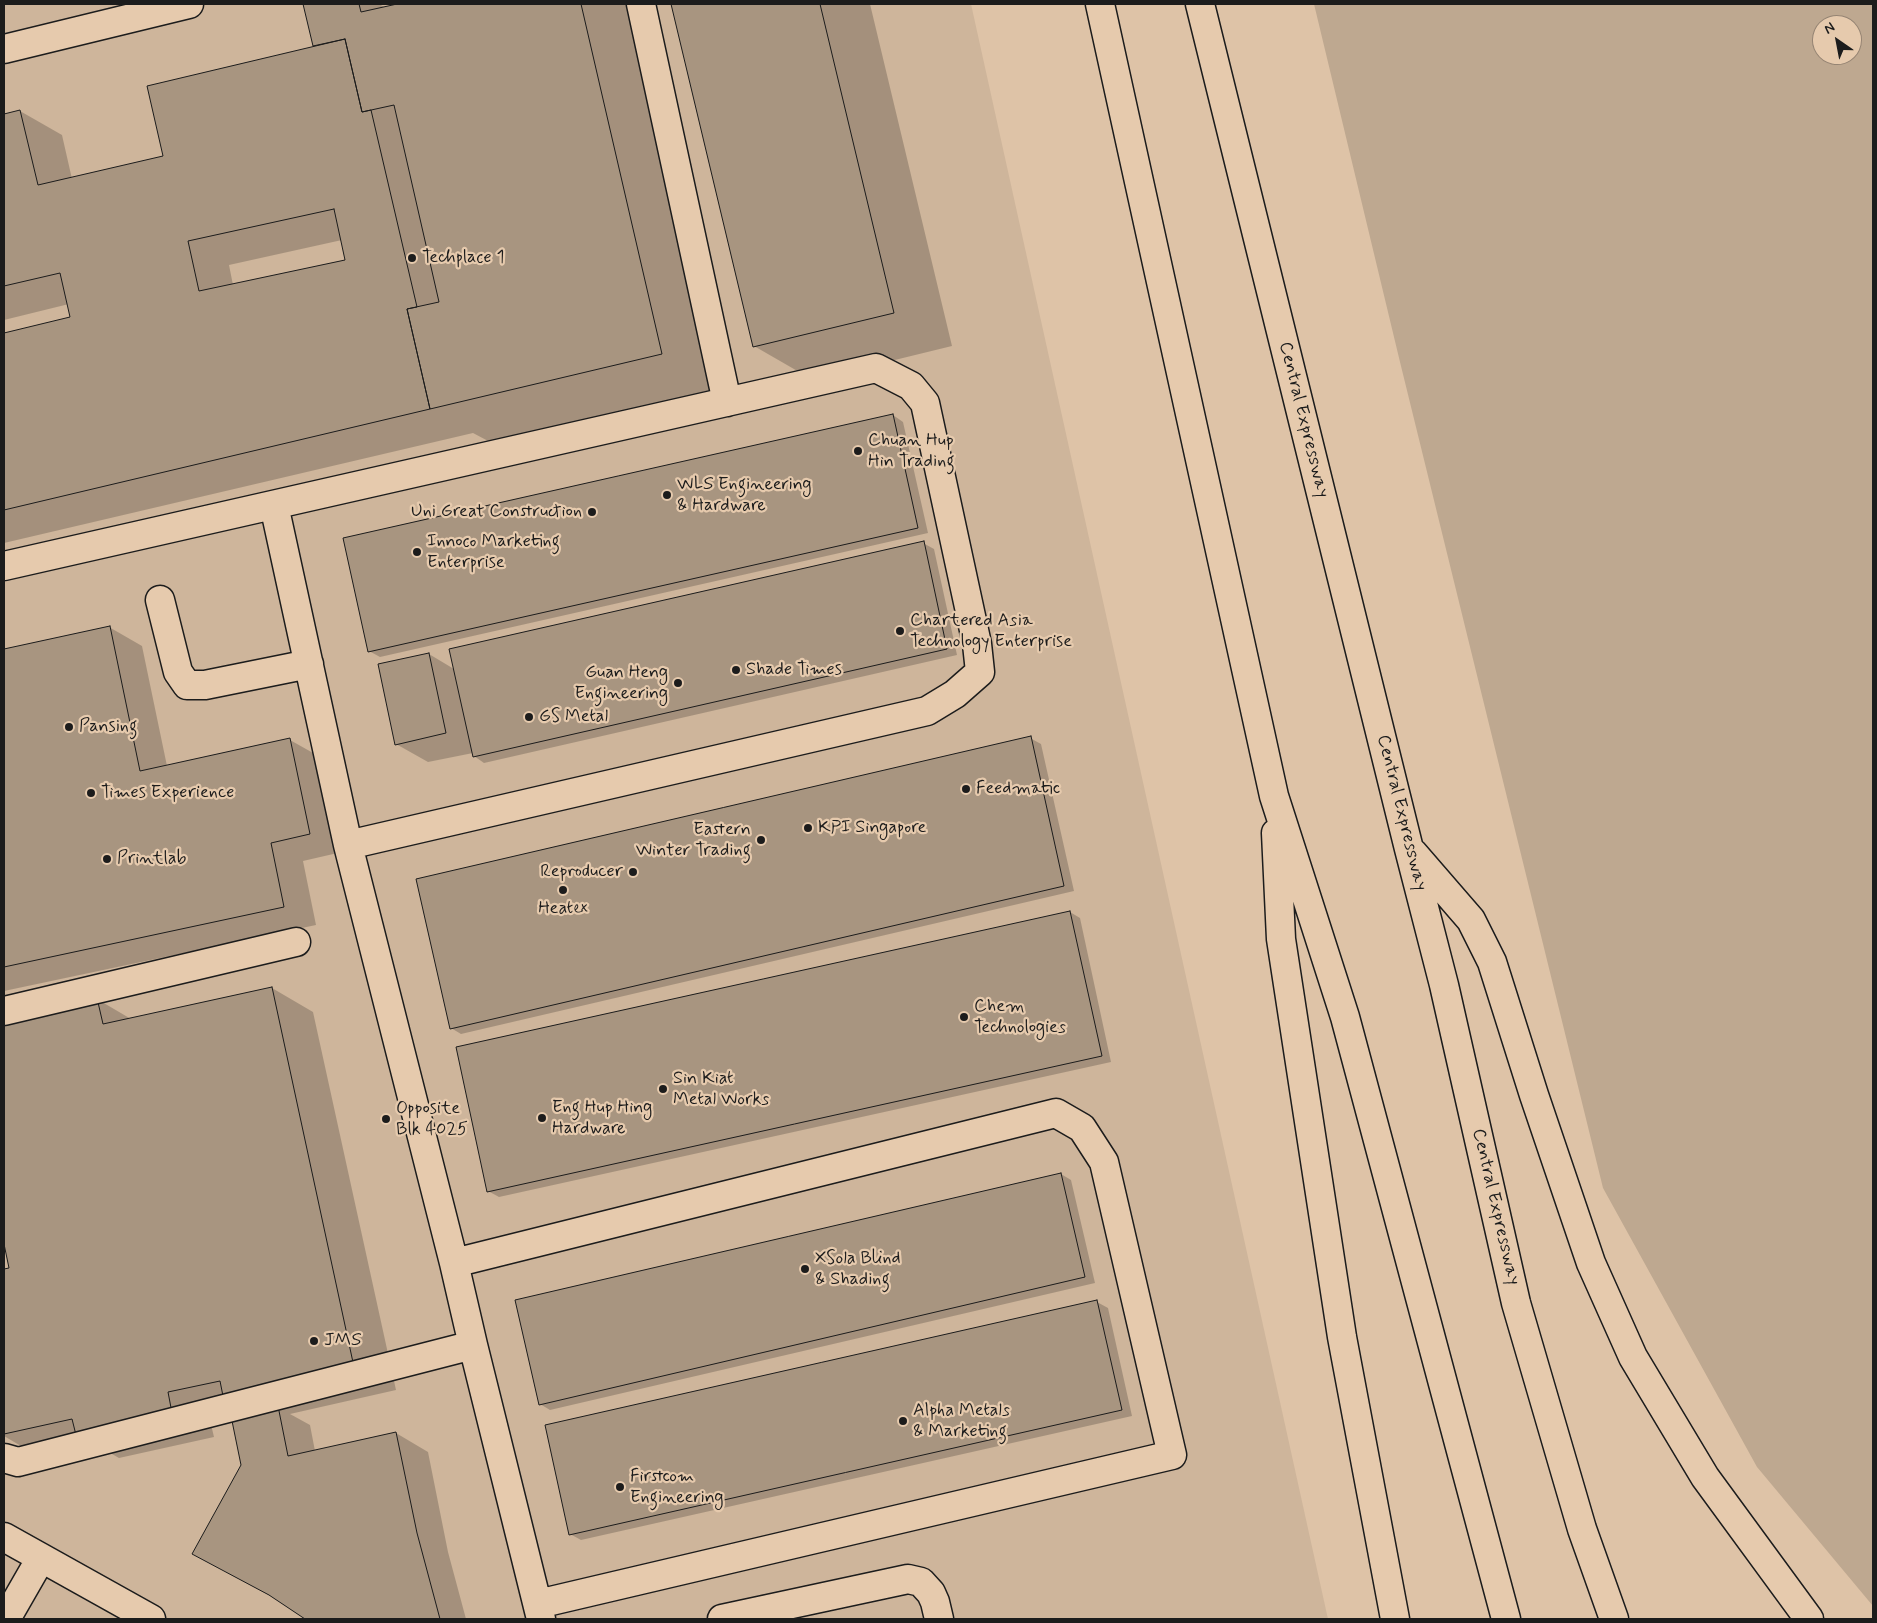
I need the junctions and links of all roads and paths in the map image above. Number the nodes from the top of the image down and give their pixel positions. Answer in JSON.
{"nodes":[{"id":1,"x":189,"y":4,"type":"edge"},
{"id":2,"x":641,"y":4,"type":"edge"},
{"id":3,"x":1100,"y":4,"type":"edge"},
{"id":4,"x":1200,"y":4,"type":"edge"},
{"id":5,"x":4,"y":49,"type":"edge"},
{"id":6,"x":727,"y":402,"type":"junction"},
{"id":7,"x":274,"y":505,"type":"junction"},
{"id":8,"x":4,"y":566,"type":"edge"},
{"id":9,"x":160,"y":600,"type":"dead end"},
{"id":10,"x":309,"y":664,"type":"junction"},
{"id":11,"x":1274,"y":796,"type":"junction"},
{"id":12,"x":348,"y":845,"type":"junction"},
{"id":13,"x":1409,"y":848,"type":"junction"},
{"id":14,"x":296,"y":942,"type":"dead end"},
{"id":15,"x":4,"y":1011,"type":"edge"},
{"id":16,"x":454,"y":1263,"type":"junction"},
{"id":17,"x":473,"y":1346,"type":"junction"},
{"id":18,"x":4,"y":1458,"type":"edge"},
{"id":19,"x":4,"y":1538,"type":"edge"},
{"id":20,"x":41,"y":1558,"type":"junction"},
{"id":21,"x":540,"y":1612,"type":"edge"},
{"id":22,"x":6,"y":1619,"type":"edge"},
{"id":23,"x":151,"y":1619,"type":"edge"},
{"id":24,"x":722,"y":1619,"type":"edge"},
{"id":25,"x":939,"y":1619,"type":"edge"},
{"id":26,"x":1396,"y":1619,"type":"edge"},
{"id":27,"x":1506,"y":1619,"type":"edge"},
{"id":28,"x":1614,"y":1619,"type":"edge"},
{"id":29,"x":1809,"y":1619,"type":"edge"}],
"edges":[{"from":1,"to":5,"type":"main road"},
{"from":2,"to":6,"type":"main road"},
{"from":3,"to":11,"type":"main road"},
{"from":4,"to":13,"type":"main road","name":"Central Expressway"},
{"from":6,"to":7,"type":"main road"},
{"from":6,"to":12,"type":"main road"},
{"from":7,"to":8,"type":"main road"},
{"from":7,"to":10,"type":"main road"},
{"from":9,"to":10,"type":"main road"},
{"from":10,"to":12,"type":"main road"},
{"from":11,"to":26,"type":"main road"},
{"from":11,"to":27,"type":"main road"},
{"from":12,"to":16,"type":"main road"},
{"from":13,"to":28,"type":"main road","name":"Central Expressway"},
{"from":13,"to":29,"type":"main road"},
{"from":14,"to":15,"type":"main road"},
{"from":16,"to":17,"type":"main road"},
{"from":16,"to":21,"type":"main road"},
{"from":17,"to":18,"type":"main road"},
{"from":17,"to":21,"type":"main road"},
{"from":19,"to":20,"type":"main road"},
{"from":20,"to":22,"type":"main road"},
{"from":20,"to":23,"type":"main road"},
{"from":24,"to":25,"type":"main road"}]}
